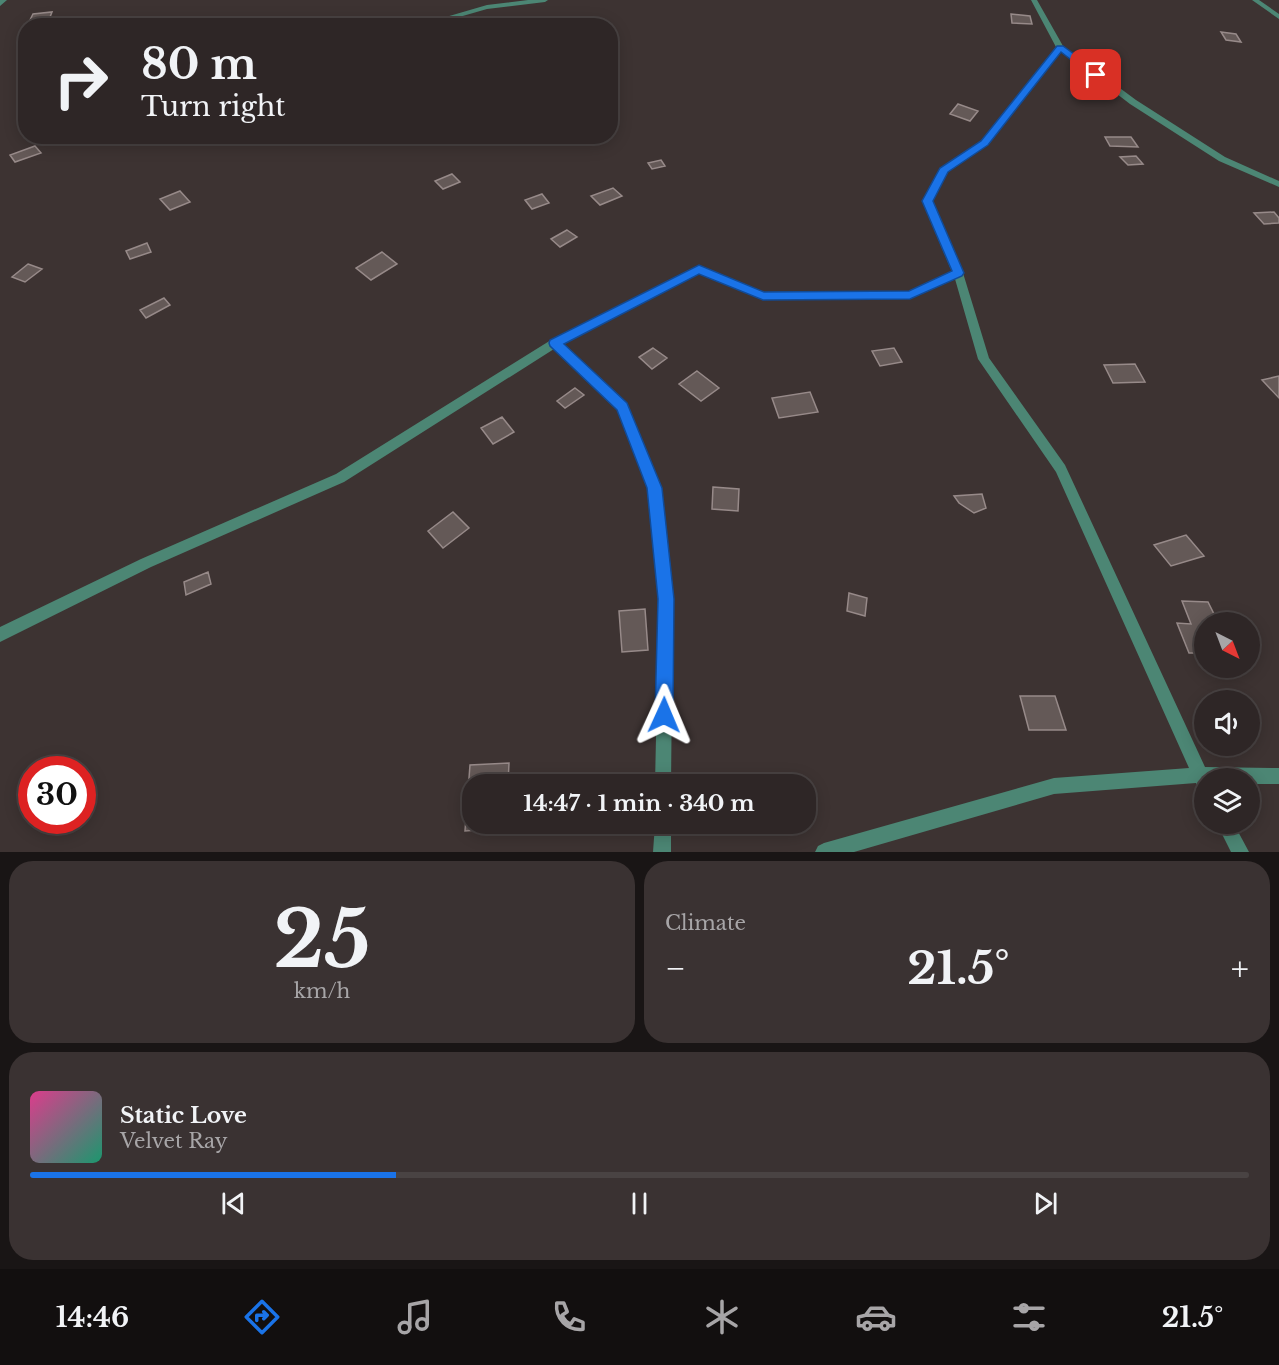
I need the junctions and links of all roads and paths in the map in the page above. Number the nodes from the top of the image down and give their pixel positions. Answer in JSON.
{"nodes":[{"id":1,"x":4,"y":0,"type":"edge"},
{"id":2,"x":545,"y":0,"type":"edge"},
{"id":3,"x":1034,"y":0,"type":"edge"},
{"id":4,"x":1255,"y":0,"type":"edge"},
{"id":5,"x":0,"y":4,"type":"edge"},
{"id":6,"x":1279,"y":17,"type":"edge"},
{"id":7,"x":447,"y":18,"type":"edge"},
{"id":8,"x":1060,"y":47,"type":"junction"},
{"id":9,"x":1279,"y":184,"type":"edge"},
{"id":10,"x":958,"y":273,"type":"junction"},
{"id":11,"x":555,"y":343,"type":"junction"},
{"id":12,"x":0,"y":635,"type":"edge"},
{"id":13,"x":1197,"y":768,"type":"edge"},
{"id":14,"x":663,"y":774,"type":"edge"},
{"id":15,"x":1260,"y":776,"type":"edge"},
{"id":16,"x":1279,"y":776,"type":"edge"},
{"id":17,"x":1194,"y":778,"type":"edge"},
{"id":18,"x":663,"y":834,"type":"edge"},
{"id":19,"x":1231,"y":834,"type":"edge"},
{"id":20,"x":662,"y":852,"type":"edge"},
{"id":21,"x":824,"y":852,"type":"edge"},
{"id":22,"x":1240,"y":852,"type":"edge"}],
"edges":[{"from":1,"to":5,"type":"street"},
{"from":2,"to":7,"type":"street"},
{"from":3,"to":8,"type":"street"},
{"from":4,"to":6,"type":"street"},
{"from":8,"to":9,"type":"street"},
{"from":8,"to":10,"type":"street"},
{"from":10,"to":11,"type":"street"},
{"from":10,"to":13,"type":"street"},
{"from":11,"to":12,"type":"street"},
{"from":11,"to":14,"type":"street"},
{"from":15,"to":16,"type":"street"},
{"from":17,"to":21,"type":"street"},
{"from":18,"to":20,"type":"street"},
{"from":19,"to":22,"type":"street"}]}
